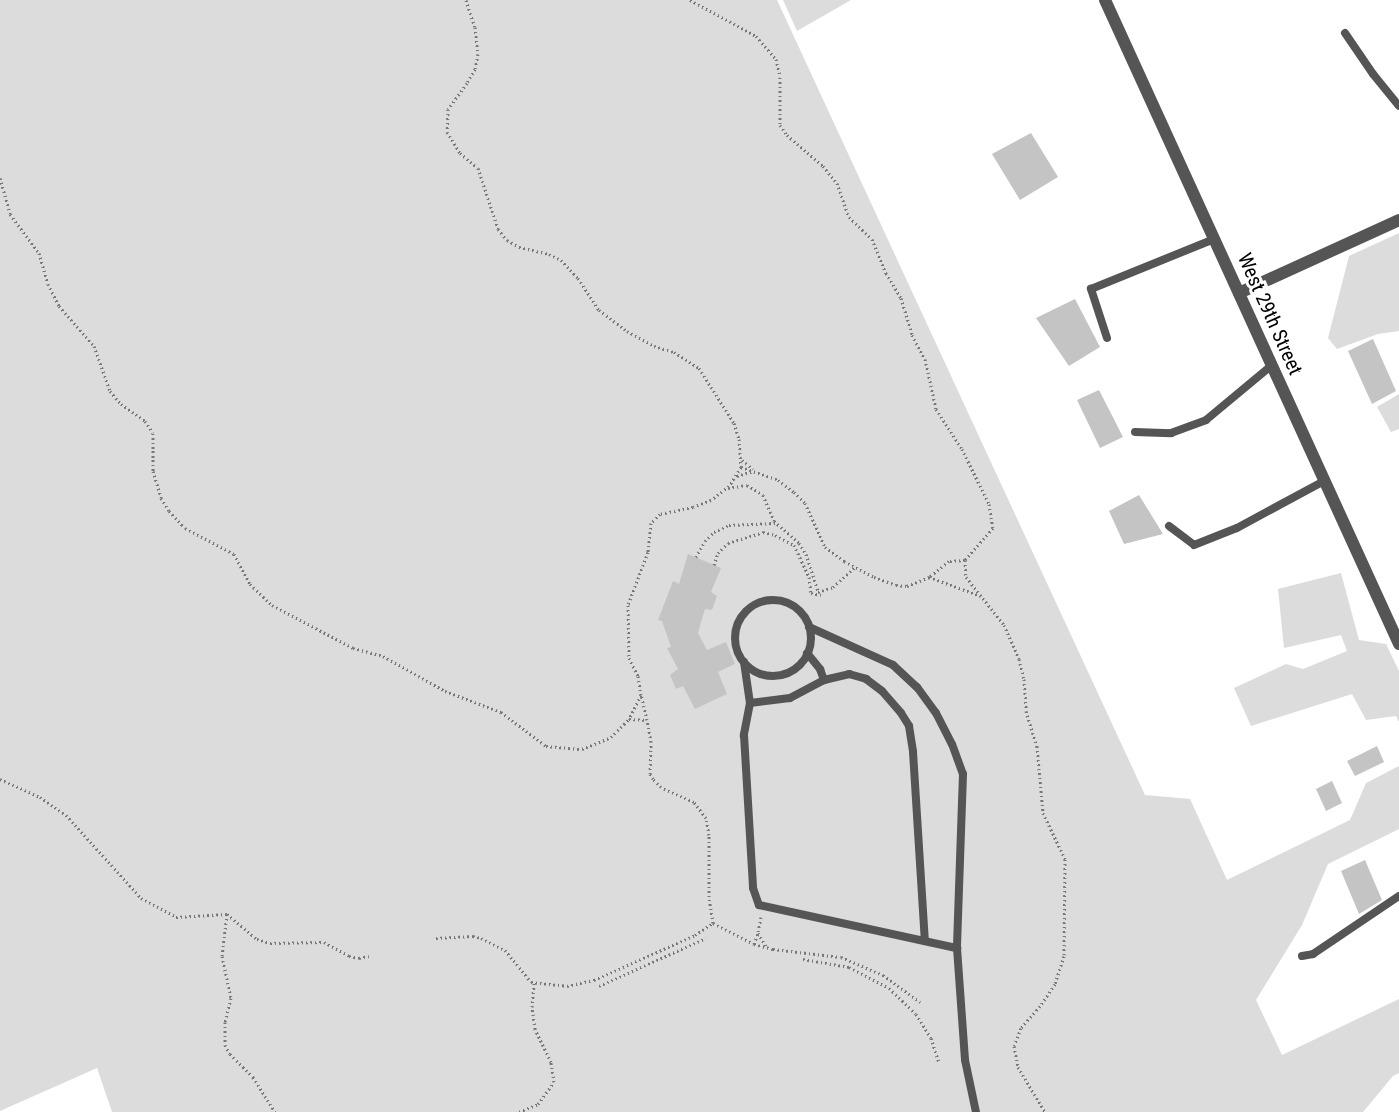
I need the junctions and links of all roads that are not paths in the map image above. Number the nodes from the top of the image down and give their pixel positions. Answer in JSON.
{"nodes":[{"id":1,"x":1105,"y":0,"type":"edge"},
{"id":2,"x":1345,"y":33,"type":"dead end"},
{"id":3,"x":1399,"y":106,"type":"edge"},
{"id":4,"x":1399,"y":220,"type":"edge"},
{"id":5,"x":1214,"y":239,"type":"junction"},
{"id":6,"x":1239,"y":292,"type":"junction"},
{"id":7,"x":1107,"y":338,"type":"dead end"},
{"id":8,"x":1272,"y":364,"type":"junction"},
{"id":9,"x":1135,"y":432,"type":"dead end"},
{"id":10,"x":1324,"y":480,"type":"junction"},
{"id":11,"x":1169,"y":526,"type":"dead end"},
{"id":12,"x":809,"y":627,"type":"junction"},
{"id":13,"x":1399,"y":644,"type":"edge"},
{"id":14,"x":807,"y":653,"type":"junction"},
{"id":15,"x":744,"y":662,"type":"junction"},
{"id":16,"x":824,"y":680,"type":"junction"},
{"id":17,"x":750,"y":702,"type":"junction"},
{"id":18,"x":1399,"y":896,"type":"edge"},
{"id":19,"x":925,"y":942,"type":"junction"},
{"id":20,"x":957,"y":948,"type":"junction"},
{"id":21,"x":1302,"y":956,"type":"dead end"},
{"id":22,"x":976,"y":1112,"type":"edge"}],
"edges":[{"from":1,"to":5,"type":"street","name":"West 29th Street"},
{"from":2,"to":3,"type":"lane"},
{"from":4,"to":6,"type":"street"},
{"from":5,"to":6,"type":"street","name":"West 29th Street"},
{"from":5,"to":7,"type":"lane"},
{"from":6,"to":8,"type":"street","name":"West 29th Street"},
{"from":8,"to":9,"type":"lane"},
{"from":8,"to":10,"type":"street","name":"West 29th Street"},
{"from":10,"to":11,"type":"lane"},
{"from":10,"to":13,"type":"street","name":"West 29th Street"},
{"from":12,"to":14,"type":"lane"},
{"from":12,"to":15,"type":"lane"},
{"from":12,"to":20,"type":"lane"},
{"from":14,"to":15,"type":"lane"},
{"from":14,"to":16,"type":"lane"},
{"from":15,"to":17,"type":"lane"},
{"from":16,"to":17,"type":"lane"},
{"from":16,"to":19,"type":"lane"},
{"from":17,"to":19,"type":"lane"},
{"from":18,"to":21,"type":"lane"},
{"from":19,"to":20,"type":"lane"},
{"from":20,"to":22,"type":"lane"}]}
